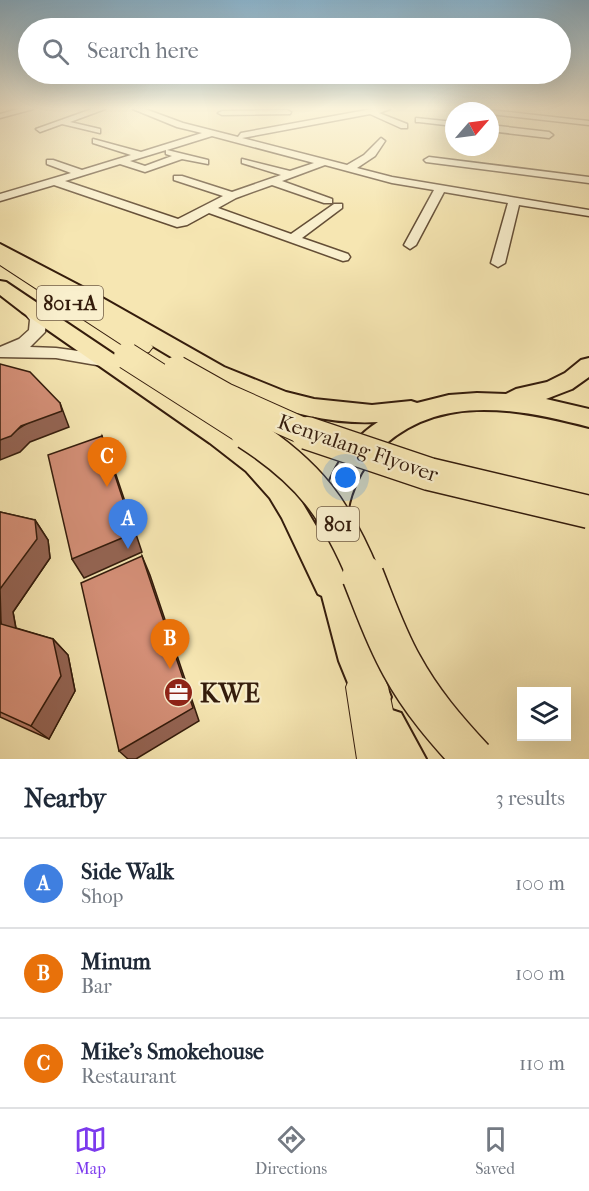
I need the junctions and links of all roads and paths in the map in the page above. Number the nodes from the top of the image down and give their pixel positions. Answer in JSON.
{"nodes":[{"id":1,"x":116,"y":144,"type":"edge"},
{"id":2,"x":174,"y":144,"type":"edge"},
{"id":3,"x":265,"y":144,"type":"edge"},
{"id":4,"x":379,"y":144,"type":"edge"},
{"id":5,"x":158,"y":149,"type":"junction"},
{"id":6,"x":139,"y":154,"type":"junction"},
{"id":7,"x":181,"y":156,"type":"junction"},
{"id":8,"x":429,"y":160,"type":"dead end"},
{"id":9,"x":119,"y":161,"type":"junction"},
{"id":10,"x":245,"y":161,"type":"dead end"},
{"id":11,"x":50,"y":162,"type":"dead end"},
{"id":12,"x":205,"y":162,"type":"dead end"},
{"id":13,"x":325,"y":162,"type":"junction"},
{"id":14,"x":349,"y":168,"type":"junction"},
{"id":15,"x":81,"y":173,"type":"junction"},
{"id":16,"x":289,"y":174,"type":"junction"},
{"id":17,"x":178,"y":178,"type":"dead end"},
{"id":18,"x":589,"y":180,"type":"edge"},
{"id":19,"x":53,"y":181,"type":"junction"},
{"id":20,"x":271,"y":181,"type":"junction"},
{"id":21,"x":440,"y":189,"type":"junction"},
{"id":22,"x":232,"y":196,"type":"junction"},
{"id":23,"x":0,"y":198,"type":"edge"},
{"id":24,"x":514,"y":201,"type":"junction"},
{"id":25,"x":210,"y":208,"type":"junction"},
{"id":26,"x":589,"y":213,"type":"edge"},
{"id":27,"x":292,"y":238,"type":"junction"},
{"id":28,"x":410,"y":245,"type":"dead end"},
{"id":29,"x":0,"y":249,"type":"edge"},
{"id":30,"x":343,"y":257,"type":"dead end"},
{"id":31,"x":0,"y":258,"type":"edge"},
{"id":32,"x":498,"y":263,"type":"dead end"},
{"id":33,"x":0,"y":272,"type":"edge"},
{"id":34,"x":0,"y":286,"type":"edge"},
{"id":35,"x":29,"y":308,"type":"junction"},
{"id":36,"x":0,"y":352,"type":"edge"},
{"id":37,"x":125,"y":355,"type":"junction"},
{"id":38,"x":589,"y":365,"type":"edge"},
{"id":39,"x":279,"y":399,"type":"junction"},
{"id":40,"x":478,"y":401,"type":"junction"},
{"id":41,"x":429,"y":408,"type":"junction"},
{"id":42,"x":589,"y":418,"type":"edge"},
{"id":43,"x":244,"y":455,"type":"junction"},
{"id":44,"x":589,"y":512,"type":"edge"},
{"id":45,"x":342,"y":611,"type":"junction"},
{"id":46,"x":366,"y":687,"type":"junction"},
{"id":47,"x":380,"y":759,"type":"edge"},
{"id":48,"x":406,"y":759,"type":"edge"},
{"id":49,"x":473,"y":759,"type":"edge"}],
"edges":[{"from":1,"to":6,"type":"street"},
{"from":2,"to":5,"type":"street"},
{"from":3,"to":13,"type":"street"},
{"from":4,"to":14,"type":"street"},
{"from":5,"to":6,"type":"street"},
{"from":5,"to":7,"type":"street"},
{"from":6,"to":9,"type":"street"},
{"from":7,"to":9,"type":"street"},
{"from":7,"to":12,"type":"street"},
{"from":8,"to":18,"type":"street"},
{"from":9,"to":15,"type":"street"},
{"from":10,"to":16,"type":"street"},
{"from":11,"to":15,"type":"street"},
{"from":13,"to":14,"type":"street"},
{"from":13,"to":16,"type":"street"},
{"from":14,"to":21,"type":"street"},
{"from":15,"to":19,"type":"street"},
{"from":16,"to":20,"type":"street"},
{"from":17,"to":22,"type":"street"},
{"from":19,"to":23,"type":"street"},
{"from":19,"to":25,"type":"street"},
{"from":20,"to":22,"type":"street"},
{"from":20,"to":27,"type":"street"},
{"from":21,"to":24,"type":"street"},
{"from":21,"to":28,"type":"street"},
{"from":22,"to":25,"type":"street"},
{"from":24,"to":26,"type":"street"},
{"from":24,"to":32,"type":"street"},
{"from":25,"to":27,"type":"street"},
{"from":27,"to":30,"type":"street"},
{"from":29,"to":39,"type":"main road"},
{"from":31,"to":37,"type":"highway","number":"801-1A"},
{"from":33,"to":37,"type":"highway"},
{"from":34,"to":35,"type":"main road"},
{"from":35,"to":36,"type":"street"},
{"from":35,"to":37,"type":"main road"},
{"from":36,"to":37,"type":"street"},
{"from":37,"to":43,"type":"main road"},
{"from":37,"to":44,"type":"highway","name":"Kenyalang Flyover","bridge":true},
{"from":37,"to":49,"type":"highway","name":"Kenyalang Flyover","number":"801","bridge":true},
{"from":38,"to":40,"type":"main road"},
{"from":39,"to":41,"type":"main road"},
{"from":39,"to":43,"type":"main road"},
{"from":40,"to":41,"type":"main road"},
{"from":40,"to":42,"type":"main road"},
{"from":41,"to":45,"type":"main road"},
{"from":43,"to":45,"type":"main road"},
{"from":45,"to":46,"type":"main road"},
{"from":46,"to":47,"type":"highway"},
{"from":46,"to":48,"type":"main road"}]}
